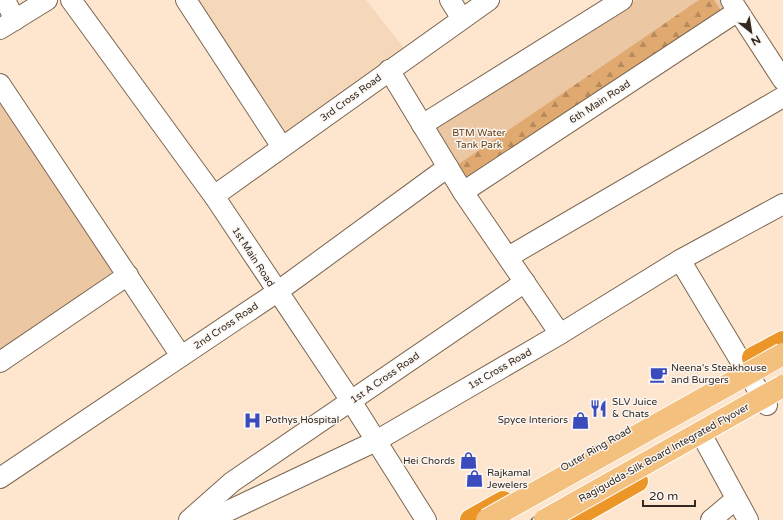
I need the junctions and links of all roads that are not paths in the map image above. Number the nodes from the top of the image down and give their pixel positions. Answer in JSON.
{"nodes":[{"id":1,"x":5,"y":0,"type":"edge"},
{"id":2,"x":47,"y":0,"type":"edge"},
{"id":3,"x":71,"y":0,"type":"edge"},
{"id":4,"x":186,"y":0,"type":"edge"},
{"id":5,"x":450,"y":0,"type":"edge"},
{"id":6,"x":489,"y":0,"type":"edge"},
{"id":7,"x":622,"y":0,"type":"edge"},
{"id":8,"x":734,"y":6,"type":"edge"},
{"id":9,"x":462,"y":19,"type":"junction"},
{"id":10,"x":8,"y":25,"type":"edge"},
{"id":11,"x":389,"y":70,"type":"junction"},
{"id":12,"x":783,"y":80,"type":"edge"},
{"id":13,"x":0,"y":84,"type":"edge"},
{"id":14,"x":783,"y":97,"type":"edge"},
{"id":15,"x":422,"y":124,"type":"junction"},
{"id":16,"x":282,"y":147,"type":"junction"},
{"id":17,"x":448,"y":167,"type":"junction"},
{"id":18,"x":463,"y":192,"type":"junction"},
{"id":19,"x":214,"y":196,"type":"junction"},
{"id":20,"x":783,"y":204,"type":"edge"},
{"id":21,"x":508,"y":257,"type":"junction"},
{"id":22,"x":680,"y":260,"type":"junction"},
{"id":23,"x":128,"y":275,"type":"junction"},
{"id":24,"x":525,"y":282,"type":"junction"},
{"id":25,"x":277,"y":292,"type":"junction"},
{"id":26,"x":560,"y":334,"type":"junction"},
{"id":27,"x":783,"y":342,"type":"edge"},
{"id":28,"x":783,"y":354,"type":"edge"},
{"id":29,"x":181,"y":356,"type":"junction"},
{"id":30,"x":0,"y":362,"type":"edge"},
{"id":31,"x":743,"y":364,"type":"junction"},
{"id":32,"x":783,"y":386,"type":"edge"},
{"id":33,"x":775,"y":400,"type":"edge"},
{"id":34,"x":351,"y":401,"type":"junction"},
{"id":35,"x":376,"y":441,"type":"junction"},
{"id":36,"x":705,"y":441,"type":"junction"},
{"id":37,"x":0,"y":478,"type":"edge"},
{"id":38,"x":736,"y":499,"type":"junction"},
{"id":39,"x":189,"y":520,"type":"edge"},
{"id":40,"x":209,"y":520,"type":"edge"},
{"id":41,"x":426,"y":520,"type":"edge"},
{"id":42,"x":471,"y":520,"type":"edge"},
{"id":43,"x":487,"y":520,"type":"edge"},
{"id":44,"x":546,"y":520,"type":"edge"},
{"id":45,"x":569,"y":520,"type":"edge"},
{"id":46,"x":711,"y":520,"type":"edge"},
{"id":47,"x":748,"y":520,"type":"edge"}],
"edges":[{"from":1,"to":10,"type":"street"},
{"from":2,"to":10,"type":"street"},
{"from":3,"to":19,"type":"street","name":"1st Main Road"},
{"from":4,"to":16,"type":"street"},
{"from":5,"to":9,"type":"street"},
{"from":6,"to":9,"type":"street","name":"3rd Cross Road"},
{"from":7,"to":15,"type":"street"},
{"from":8,"to":12,"type":"street"},
{"from":8,"to":18,"type":"street","name":"6th Main Road"},
{"from":9,"to":11,"type":"street","name":"3rd Cross Road"},
{"from":11,"to":15,"type":"street"},
{"from":11,"to":16,"type":"street","name":"3rd Cross Road"},
{"from":13,"to":23,"type":"street"},
{"from":14,"to":21,"type":"street"},
{"from":15,"to":17,"type":"street"},
{"from":16,"to":19,"type":"street","name":"3rd Cross Road"},
{"from":17,"to":18,"type":"street"},
{"from":17,"to":25,"type":"street","name":"2nd Cross Road"},
{"from":18,"to":21,"type":"street"},
{"from":19,"to":25,"type":"street","name":"1st Main Road"},
{"from":20,"to":22,"type":"street","name":"1st Cross Road"},
{"from":21,"to":24,"type":"street"},
{"from":22,"to":26,"type":"street","name":"1st Cross Road"},
{"from":22,"to":31,"type":"street"},
{"from":23,"to":29,"type":"street"},
{"from":23,"to":30,"type":"street"},
{"from":24,"to":26,"type":"street"},
{"from":24,"to":34,"type":"street","name":"1st A Cross Road"},
{"from":25,"to":29,"type":"street","name":"2nd Cross Road"},
{"from":25,"to":34,"type":"street","name":"1st Main Road"},
{"from":26,"to":35,"type":"street","name":"1st Cross Road"},
{"from":27,"to":31,"type":"highway","name":"Outer Ring Road"},
{"from":28,"to":43,"type":"main road","bridge":true},
{"from":29,"to":37,"type":"street","name":"2nd Cross Road"},
{"from":31,"to":33,"type":"street"},
{"from":31,"to":42,"type":"highway","name":"Outer Ring Road"},
{"from":32,"to":44,"type":"main road","name":"Ragigudda-Silk Board Integrated Flyover","bridge":true},
{"from":33,"to":36,"type":"highway"},
{"from":34,"to":35,"type":"street","name":"1st Main Road"},
{"from":34,"to":39,"type":"street","name":"1st A Cross Road"},
{"from":35,"to":40,"type":"street","name":"1st Cross Road"},
{"from":35,"to":41,"type":"street","name":"1st Main Road"},
{"from":36,"to":38,"type":"street"},
{"from":36,"to":45,"type":"highway"},
{"from":38,"to":46,"type":"street"},
{"from":38,"to":47,"type":"street"}]}
